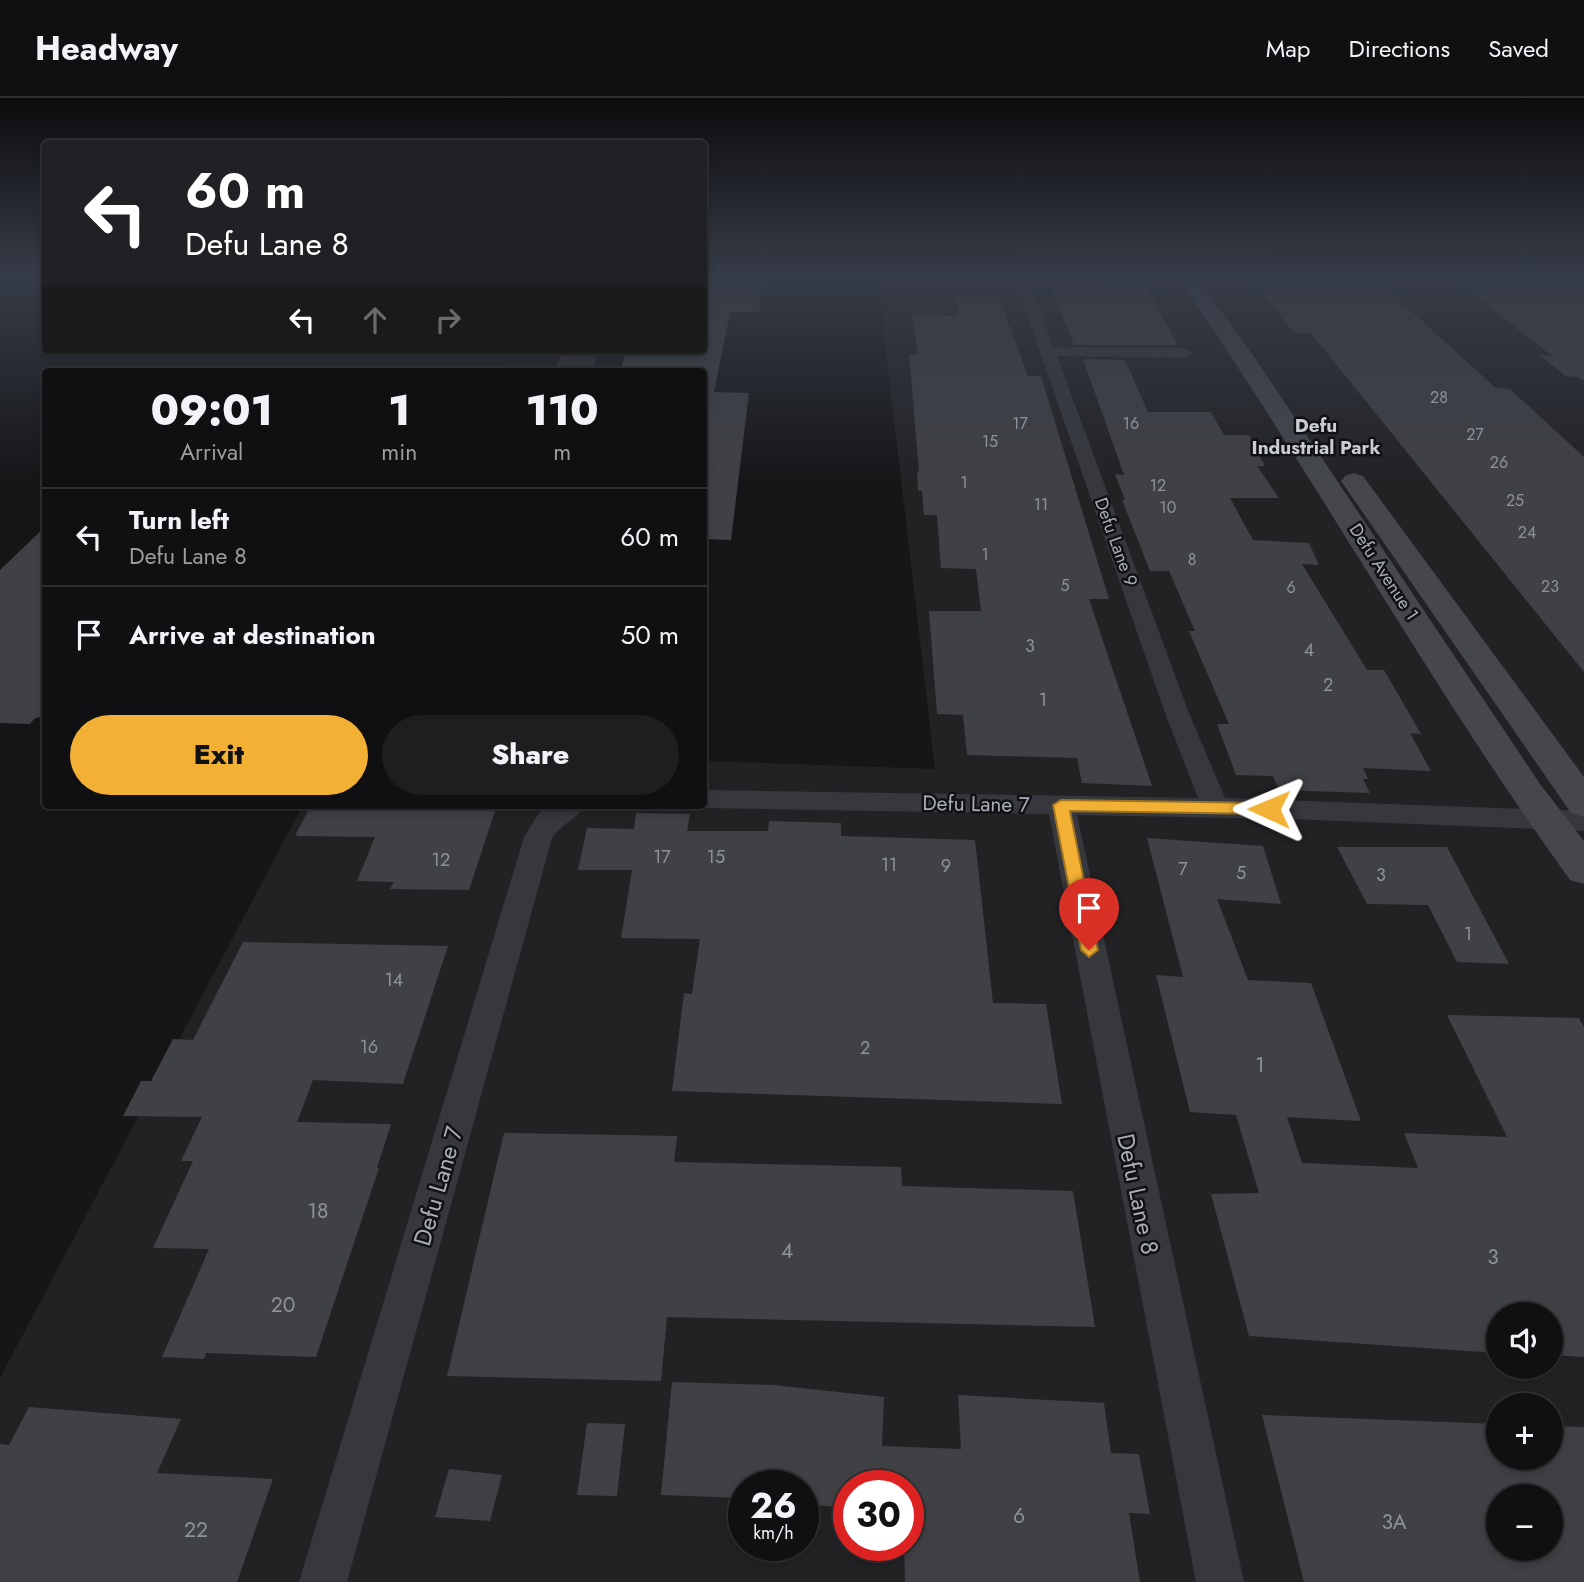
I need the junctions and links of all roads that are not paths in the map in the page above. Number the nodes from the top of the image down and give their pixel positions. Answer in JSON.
{"nodes":[{"id":1,"x":1046,"y":344,"type":"edge"},
{"id":2,"x":1236,"y":344,"type":"edge"},
{"id":3,"x":1252,"y":344,"type":"edge"},
{"id":4,"x":1048,"y":351,"type":"junction"},
{"id":5,"x":1186,"y":353,"type":"dead end"},
{"id":6,"x":707,"y":799,"type":"edge"},
{"id":7,"x":1584,"y":804,"type":"edge"},
{"id":8,"x":1061,"y":805,"type":"junction"},
{"id":9,"x":1216,"y":808,"type":"junction"},
{"id":10,"x":566,"y":809,"type":"edge"},
{"id":11,"x":1544,"y":817,"type":"junction"},
{"id":12,"x":1584,"y":821,"type":"edge"},
{"id":13,"x":1584,"y":869,"type":"edge"},
{"id":14,"x":323,"y":1582,"type":"edge"},
{"id":15,"x":1220,"y":1582,"type":"edge"}],
"edges":[{"from":1,"to":4,"type":"street","name":"Defu Lane 9"},
{"from":2,"to":11,"type":"main road","name":"Defu Avenue 1"},
{"from":3,"to":7,"type":"main road","name":"Defu Avenue 1"},
{"from":4,"to":5,"type":"street"},
{"from":4,"to":9,"type":"street","name":"Defu Lane 9"},
{"from":6,"to":8,"type":"street","name":"Defu Lane 7"},
{"from":8,"to":9,"type":"street","name":"Defu Lane 7"},
{"from":8,"to":15,"type":"street","name":"Defu Lane 8"},
{"from":9,"to":11,"type":"street","name":"Defu Lane 7"},
{"from":10,"to":14,"type":"street","name":"Defu Lane 7"},
{"from":11,"to":12,"type":"street","name":"Defu Lane 7"},
{"from":11,"to":13,"type":"main road","name":"Defu Avenue 1"}]}
